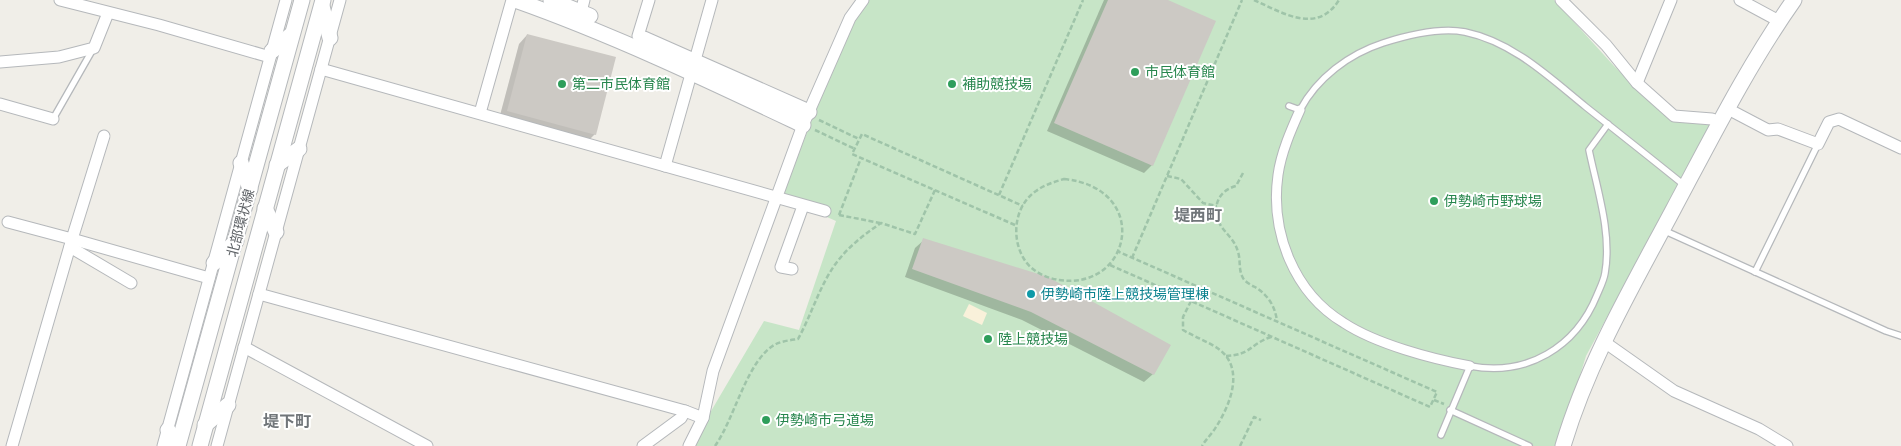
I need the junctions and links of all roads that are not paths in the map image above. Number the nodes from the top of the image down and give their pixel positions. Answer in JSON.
{"nodes":[{"id":1,"x":60,"y":0,"type":"edge"},
{"id":2,"x":286,"y":0,"type":"edge"},
{"id":3,"x":302,"y":0,"type":"edge"},
{"id":4,"x":340,"y":0,"type":"edge"},
{"id":5,"x":513,"y":0,"type":"edge"},
{"id":6,"x":551,"y":0,"type":"edge"},
{"id":7,"x":649,"y":0,"type":"edge"},
{"id":8,"x":712,"y":0,"type":"edge"},
{"id":9,"x":863,"y":0,"type":"edge"},
{"id":10,"x":1671,"y":0,"type":"edge"},
{"id":11,"x":1740,"y":0,"type":"edge"},
{"id":12,"x":1794,"y":0,"type":"edge"},
{"id":13,"x":73,"y":2,"type":"edge"},
{"id":14,"x":322,"y":2,"type":"edge"},
{"id":15,"x":1568,"y":2,"type":"edge"},
{"id":16,"x":582,"y":6,"type":"edge"},
{"id":17,"x":108,"y":13,"type":"junction"},
{"id":18,"x":1780,"y":21,"type":"junction"},
{"id":19,"x":292,"y":34,"type":"junction"},
{"id":20,"x":638,"y":36,"type":"junction"},
{"id":21,"x":330,"y":38,"type":"junction"},
{"id":22,"x":94,"y":48,"type":"junction"},
{"id":23,"x":271,"y":54,"type":"junction"},
{"id":24,"x":0,"y":62,"type":"edge"},
{"id":25,"x":692,"y":66,"type":"junction"},
{"id":26,"x":322,"y":69,"type":"junction"},
{"id":27,"x":1636,"y":83,"type":"junction"},
{"id":28,"x":0,"y":104,"type":"edge"},
{"id":29,"x":1289,"y":106,"type":"dead end"},
{"id":30,"x":1728,"y":109,"type":"junction"},
{"id":31,"x":1300,"y":110,"type":"junction"},
{"id":32,"x":480,"y":113,"type":"junction"},
{"id":33,"x":53,"y":119,"type":"joint"},
{"id":34,"x":809,"y":120,"type":"junction"},
{"id":35,"x":1608,"y":124,"type":"junction"},
{"id":36,"x":1720,"y":124,"type":"junction"},
{"id":37,"x":104,"y":136,"type":"dead end"},
{"id":38,"x":1818,"y":144,"type":"junction"},
{"id":39,"x":299,"y":148,"type":"junction"},
{"id":40,"x":1901,"y":148,"type":"edge"},
{"id":41,"x":241,"y":162,"type":"junction"},
{"id":42,"x":277,"y":165,"type":"junction"},
{"id":43,"x":665,"y":166,"type":"junction"},
{"id":44,"x":1686,"y":186,"type":"junction"},
{"id":45,"x":250,"y":189,"type":"junction"},
{"id":46,"x":776,"y":199,"type":"junction"},
{"id":47,"x":803,"y":206,"type":"junction"},
{"id":48,"x":265,"y":208,"type":"junction"},
{"id":49,"x":825,"y":212,"type":"road end"},
{"id":50,"x":8,"y":222,"type":"dead end"},
{"id":51,"x":1662,"y":230,"type":"junction"},
{"id":52,"x":276,"y":232,"type":"junction"},
{"id":53,"x":236,"y":240,"type":"junction"},
{"id":54,"x":71,"y":243,"type":"junction"},
{"id":55,"x":214,"y":262,"type":"junction"},
{"id":56,"x":792,"y":269,"type":"dead end"},
{"id":57,"x":1755,"y":272,"type":"junction"},
{"id":58,"x":209,"y":278,"type":"junction"},
{"id":59,"x":131,"y":284,"type":"dead end"},
{"id":60,"x":259,"y":294,"type":"junction"},
{"id":61,"x":1901,"y":336,"type":"edge"},
{"id":62,"x":1603,"y":341,"type":"junction"},
{"id":63,"x":244,"y":347,"type":"junction"},
{"id":64,"x":1470,"y":366,"type":"junction"},
{"id":65,"x":228,"y":405,"type":"junction"},
{"id":66,"x":1450,"y":410,"type":"junction"},
{"id":67,"x":685,"y":411,"type":"junction"},
{"id":68,"x":703,"y":418,"type":"junction"},
{"id":69,"x":205,"y":426,"type":"junction"},
{"id":70,"x":168,"y":430,"type":"junction"},
{"id":71,"x":1441,"y":435,"type":"dead end"},
{"id":72,"x":12,"y":446,"type":"edge"},
{"id":73,"x":163,"y":446,"type":"edge"},
{"id":74,"x":176,"y":446,"type":"edge"},
{"id":75,"x":200,"y":446,"type":"edge"},
{"id":76,"x":217,"y":446,"type":"edge"},
{"id":77,"x":427,"y":446,"type":"edge"},
{"id":78,"x":643,"y":446,"type":"edge"},
{"id":79,"x":689,"y":446,"type":"edge"},
{"id":80,"x":1529,"y":446,"type":"edge"},
{"id":81,"x":1562,"y":446,"type":"edge"},
{"id":82,"x":1787,"y":446,"type":"edge"}],
"edges":[{"from":1,"to":13,"type":"street"},
{"from":2,"to":23,"type":"street"},
{"from":3,"to":19,"type":"street","name":"北部環状線"},
{"from":4,"to":21,"type":"street"},
{"from":5,"to":25,"type":"street"},
{"from":5,"to":32,"type":"street"},
{"from":6,"to":16,"type":"street"},
{"from":7,"to":20,"type":"street"},
{"from":8,"to":25,"type":"street"},
{"from":9,"to":34,"type":"street"},
{"from":10,"to":27,"type":"street"},
{"from":11,"to":18,"type":"street"},
{"from":12,"to":18,"type":"street"},
{"from":13,"to":17,"type":"street"},
{"from":14,"to":21,"type":"street"},
{"from":14,"to":42,"type":"street","name":"北部環状線"},
{"from":15,"to":27,"type":"street"},
{"from":16,"to":20,"type":"street"},
{"from":17,"to":22,"type":"street"},
{"from":17,"to":23,"type":"street"},
{"from":18,"to":30,"type":"street"},
{"from":19,"to":23,"type":"street"},
{"from":19,"to":45,"type":"street","name":"北部環状線"},
{"from":20,"to":25,"type":"street"},
{"from":21,"to":26,"type":"street"},
{"from":22,"to":24,"type":"street"},
{"from":22,"to":33,"type":"lane"},
{"from":23,"to":41,"type":"street"},
{"from":25,"to":34,"type":"street"},
{"from":25,"to":43,"type":"street"},
{"from":26,"to":32,"type":"street"},
{"from":26,"to":39,"type":"street"},
{"from":27,"to":36,"type":"street"},
{"from":28,"to":33,"type":"street"},
{"from":29,"to":31,"type":"lane"},
{"from":30,"to":36,"type":"street"},
{"from":30,"to":38,"type":"street"},
{"from":31,"to":35,"type":"lane"},
{"from":31,"to":64,"type":"street"},
{"from":32,"to":43,"type":"street"},
{"from":34,"to":46,"type":"street"},
{"from":35,"to":44,"type":"lane"},
{"from":35,"to":64,"type":"lane"},
{"from":36,"to":44,"type":"street"},
{"from":37,"to":54,"type":"street"},
{"from":38,"to":40,"type":"street"},
{"from":38,"to":57,"type":"lane"},
{"from":39,"to":42,"type":"street"},
{"from":39,"to":52,"type":"street"},
{"from":41,"to":45,"type":"street"},
{"from":41,"to":55,"type":"street"},
{"from":42,"to":48,"type":"street","name":"北部環状線"},
{"from":43,"to":46,"type":"street"},
{"from":44,"to":51,"type":"street"},
{"from":45,"to":53,"type":"street","name":"北部環状線"},
{"from":46,"to":47,"type":"street"},
{"from":46,"to":68,"type":"street"},
{"from":47,"to":49,"type":"street"},
{"from":47,"to":56,"type":"street"},
{"from":48,"to":52,"type":"street"},
{"from":48,"to":69,"type":"street","name":"北部環状線"},
{"from":50,"to":54,"type":"street"},
{"from":51,"to":57,"type":"lane"},
{"from":51,"to":62,"type":"street"},
{"from":52,"to":60,"type":"street"},
{"from":53,"to":55,"type":"street"},
{"from":53,"to":74,"type":"street","name":"北部環状線"},
{"from":54,"to":58,"type":"street"},
{"from":54,"to":59,"type":"street"},
{"from":54,"to":72,"type":"street"},
{"from":55,"to":58,"type":"street"},
{"from":57,"to":61,"type":"lane"},
{"from":58,"to":70,"type":"street"},
{"from":60,"to":63,"type":"street"},
{"from":60,"to":67,"type":"street"},
{"from":62,"to":81,"type":"street"},
{"from":62,"to":82,"type":"street"},
{"from":63,"to":65,"type":"street"},
{"from":63,"to":77,"type":"street"},
{"from":64,"to":66,"type":"lane"},
{"from":65,"to":69,"type":"street"},
{"from":65,"to":76,"type":"street"},
{"from":66,"to":71,"type":"lane"},
{"from":66,"to":80,"type":"lane"},
{"from":67,"to":68,"type":"street"},
{"from":67,"to":78,"type":"street"},
{"from":68,"to":79,"type":"street"},
{"from":69,"to":75,"type":"street","name":"北部環状線"},
{"from":70,"to":73,"type":"street"},
{"from":70,"to":74,"type":"street"}]}
